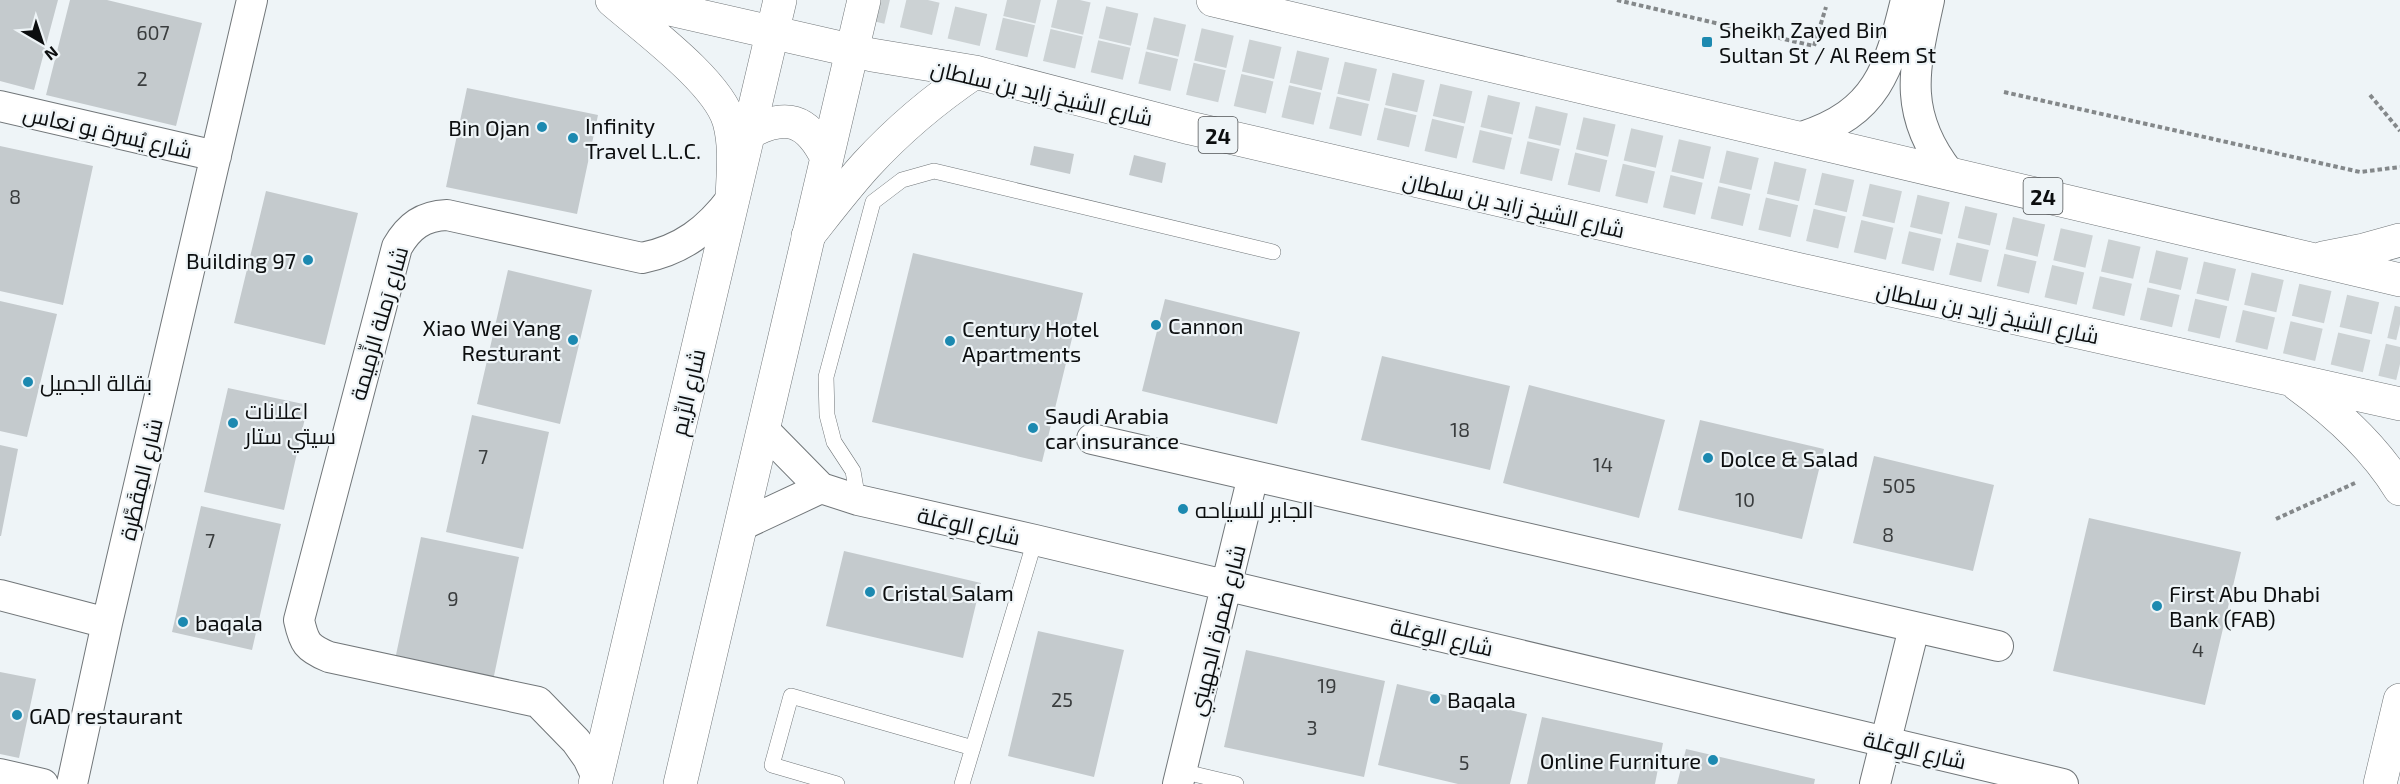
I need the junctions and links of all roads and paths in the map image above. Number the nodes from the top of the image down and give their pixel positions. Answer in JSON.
{"nodes":[{"id":1,"x":252,"y":0,"type":"edge"},
{"id":2,"x":612,"y":0,"type":"edge"},
{"id":3,"x":630,"y":0,"type":"edge"},
{"id":4,"x":780,"y":0,"type":"edge"},
{"id":5,"x":864,"y":0,"type":"edge"},
{"id":6,"x":1213,"y":0,"type":"edge"},
{"id":7,"x":1617,"y":0,"type":"edge"},
{"id":8,"x":1906,"y":0,"type":"edge"},
{"id":9,"x":1929,"y":0,"type":"edge"},
{"id":10,"x":1826,"y":7,"type":"dead end"},
{"id":11,"x":772,"y":32,"type":"junction"},
{"id":12,"x":852,"y":51,"type":"junction"},
{"id":13,"x":975,"y":72,"type":"junction"},
{"id":14,"x":2004,"y":92,"type":"dead end"},
{"id":15,"x":2370,"y":95,"type":"dead end"},
{"id":16,"x":0,"y":106,"type":"edge"},
{"id":17,"x":2400,"y":131,"type":"edge"},
{"id":18,"x":748,"y":133,"type":"junction"},
{"id":19,"x":1802,"y":137,"type":"junction"},
{"id":20,"x":216,"y":156,"type":"junction"},
{"id":21,"x":826,"y":158,"type":"junction"},
{"id":22,"x":2400,"y":167,"type":"edge"},
{"id":23,"x":1949,"y":173,"type":"junction"},
{"id":24,"x":732,"y":198,"type":"junction"},
{"id":25,"x":808,"y":236,"type":"junction"},
{"id":26,"x":2400,"y":240,"type":"edge"},
{"id":27,"x":1273,"y":252,"type":"dead end"},
{"id":28,"x":2312,"y":260,"type":"junction"},
{"id":29,"x":2400,"y":280,"type":"edge"},
{"id":30,"x":2287,"y":377,"type":"junction"},
{"id":31,"x":2400,"y":404,"type":"edge"},
{"id":32,"x":763,"y":429,"type":"junction"},
{"id":33,"x":1092,"y":439,"type":"dead end"},
{"id":34,"x":1253,"y":476,"type":"junction"},
{"id":35,"x":2365,"y":479,"type":"dead end"},
{"id":36,"x":821,"y":488,"type":"junction"},
{"id":37,"x":2400,"y":489,"type":"edge"},
{"id":38,"x":858,"y":500,"type":"junction"},
{"id":39,"x":2276,"y":519,"type":"dead end"},
{"id":40,"x":740,"y":526,"type":"junction"},
{"id":41,"x":1035,"y":540,"type":"junction"},
{"id":42,"x":1227,"y":585,"type":"junction"},
{"id":43,"x":0,"y":595,"type":"edge"},
{"id":44,"x":107,"y":624,"type":"junction"},
{"id":45,"x":1914,"y":628,"type":"junction"},
{"id":46,"x":1998,"y":646,"type":"dead end"},
{"id":47,"x":2400,"y":700,"type":"edge"},
{"id":48,"x":1886,"y":742,"type":"junction"},
{"id":49,"x":973,"y":748,"type":"junction"},
{"id":50,"x":0,"y":774,"type":"edge"},
{"id":51,"x":1180,"y":778,"type":"edge"},
{"id":52,"x":596,"y":780,"type":"edge"},
{"id":53,"x":43,"y":784,"type":"edge"},
{"id":54,"x":72,"y":784,"type":"edge"},
{"id":55,"x":680,"y":784,"type":"edge"},
{"id":56,"x":837,"y":784,"type":"edge"},
{"id":57,"x":962,"y":784,"type":"edge"},
{"id":58,"x":1236,"y":784,"type":"edge"},
{"id":59,"x":1875,"y":784,"type":"edge"},
{"id":60,"x":2064,"y":784,"type":"edge"},
{"id":61,"x":2380,"y":784,"type":"edge"}],
"edges":[{"from":1,"to":20,"type":"street","name":"شارع المِقَطَّرة"},
{"from":2,"to":24,"type":"main road"},
{"from":3,"to":11,"type":"main road","name":"شارع الشيخ زايد بن سلطان","number":"24"},
{"from":4,"to":11,"type":"main road","name":"شارع الرِّيم"},
{"from":5,"to":12,"type":"main road"},
{"from":6,"to":19,"type":"main road","number":"24"},
{"from":7,"to":10,"type":"path"},
{"from":8,"to":19,"type":"street"},
{"from":9,"to":23,"type":"street"},
{"from":11,"to":12,"type":"main road","name":"شارع الشيخ زايد بن سلطان","number":"24"},
{"from":11,"to":18,"type":"main road","name":"شارع الرِّيم"},
{"from":12,"to":13,"type":"main road","name":"شارع الشيخ زايد بن سلطان","number":"24"},
{"from":12,"to":21,"type":"main road"},
{"from":13,"to":25,"type":"main road"},
{"from":13,"to":30,"type":"main road","name":"شارع الشيخ زايد بن سلطان","number":"24"},
{"from":14,"to":22,"type":"path"},
{"from":15,"to":17,"type":"path"},
{"from":16,"to":20,"type":"street","name":"شارع يُسرة بو نعاس"},
{"from":18,"to":21,"type":"main road"},
{"from":18,"to":24,"type":"main road","name":"شارع الرِّيم"},
{"from":19,"to":23,"type":"main road","number":"24"},
{"from":20,"to":44,"type":"street","name":"شارع المِقَطَّرة"},
{"from":21,"to":25,"type":"main road"},
{"from":23,"to":28,"type":"main road","number":"24"},
{"from":24,"to":52,"type":"main road","name":"شارع الرِّيم"},
{"from":24,"to":52,"type":"street","name":"شارع رَملة الزِّمِيمة"},
{"from":25,"to":32,"type":"main road"},
{"from":26,"to":28,"type":"main road"},
{"from":27,"to":38,"type":"lane"},
{"from":28,"to":29,"type":"main road","number":"24"},
{"from":30,"to":31,"type":"main road","name":"شارع الشيخ زايد بن سلطان","number":"24"},
{"from":30,"to":37,"type":"main road"},
{"from":32,"to":36,"type":"street","name":"شارع الوِعَلة"},
{"from":32,"to":40,"type":"main road"},
{"from":33,"to":34,"type":"street"},
{"from":34,"to":42,"type":"street","name":"شارع ضمرة الجهيني"},
{"from":34,"to":45,"type":"street"},
{"from":35,"to":39,"type":"path"},
{"from":36,"to":38,"type":"street","name":"شارع الوِعَلة"},
{"from":36,"to":40,"type":"street"},
{"from":38,"to":41,"type":"street","name":"شارع الوِعَلة"},
{"from":40,"to":55,"type":"main road"},
{"from":41,"to":42,"type":"street","name":"شارع الوِعَلة"},
{"from":41,"to":49,"type":"lane"},
{"from":42,"to":48,"type":"street","name":"شارع الوِعَلة"},
{"from":42,"to":51,"type":"street","name":"شارع ضمرة الجهيني"},
{"from":43,"to":44,"type":"street"},
{"from":44,"to":54,"type":"street","name":"شارع المِقَطَّرة"},
{"from":45,"to":46,"type":"street"},
{"from":45,"to":48,"type":"street"},
{"from":47,"to":61,"type":"main road"},
{"from":48,"to":59,"type":"street"},
{"from":48,"to":60,"type":"street","name":"شارع الوِعَلة"},
{"from":49,"to":56,"type":"lane"},
{"from":49,"to":57,"type":"lane"},
{"from":50,"to":53,"type":"street"},
{"from":51,"to":58,"type":"lane"}]}
